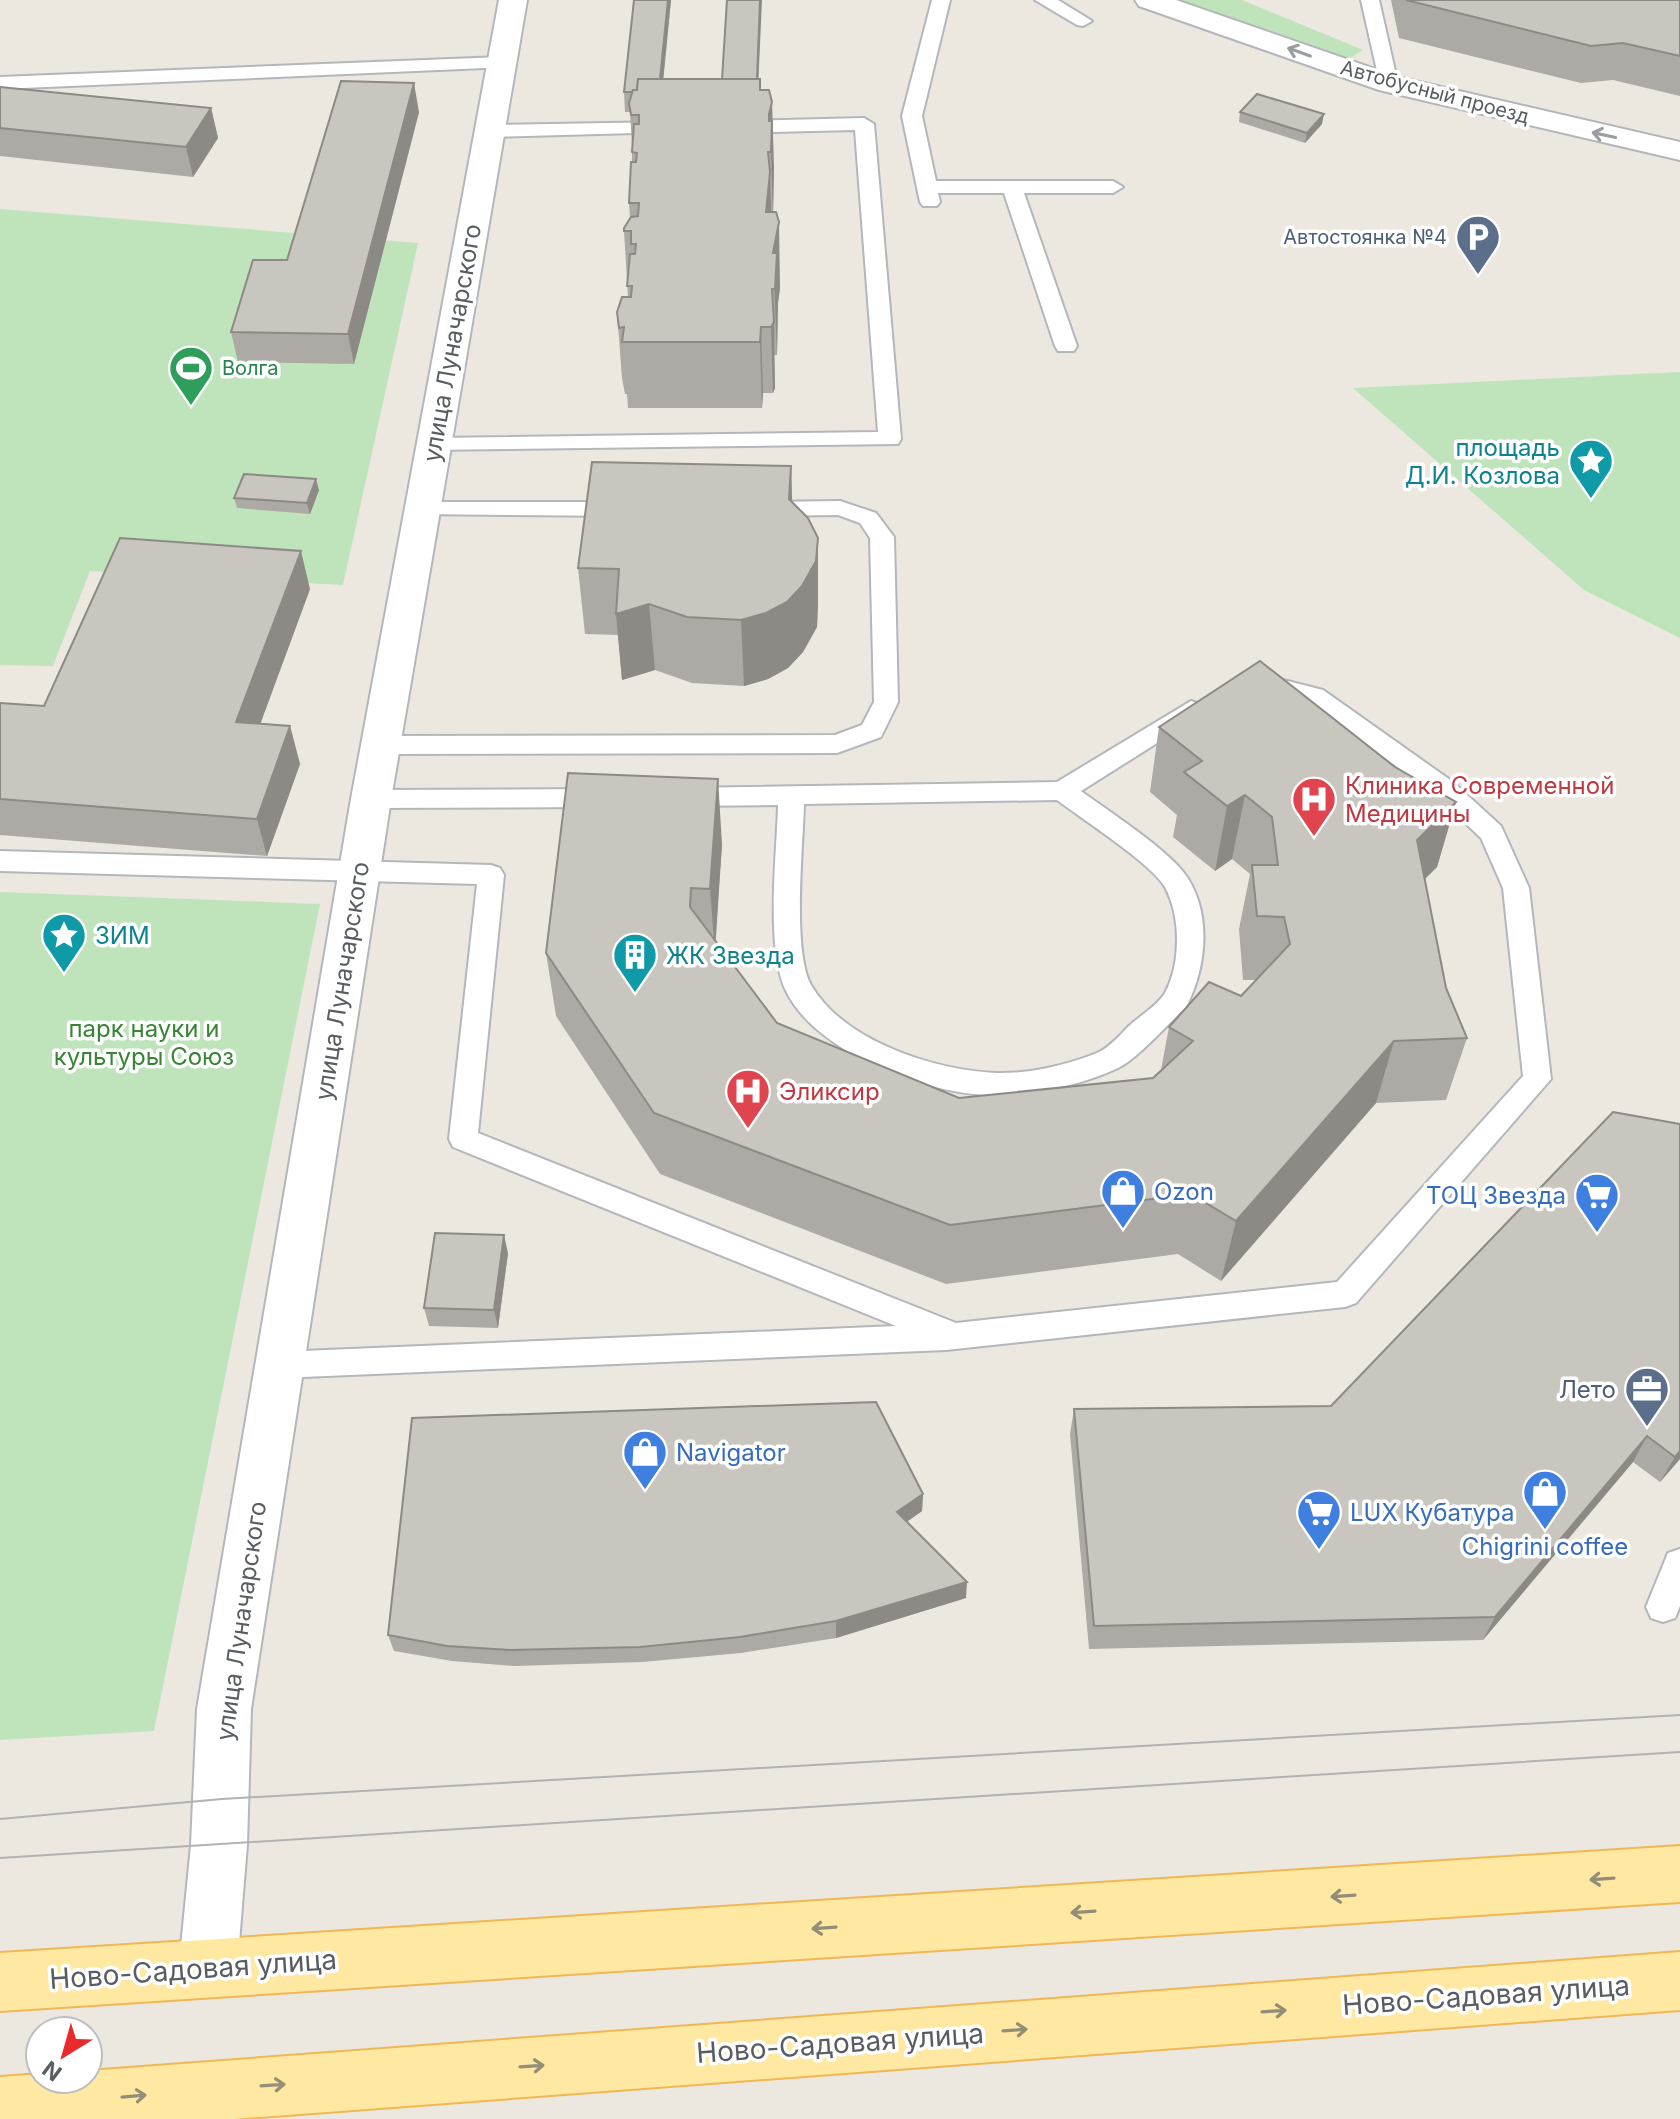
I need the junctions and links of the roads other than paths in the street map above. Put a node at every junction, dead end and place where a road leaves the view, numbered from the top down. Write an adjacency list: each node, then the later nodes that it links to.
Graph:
1 (513, 0): 7 (street, улица Луначарского)
2 (941, 0): 12 (lane)
3 (1044, 0): 6 (lane)
4 (1149, 0): 9 (street, Автобусный проезд, one-way to 4)
5 (1370, 0): 9 (lane)
6 (1083, 21)
7 (501, 63): 8 (lane); 10 (street, улица Луначарского)
8 (0, 83)
9 (1389, 84): 11 (street, Автобусный проезд, one-way to 9)
10 (489, 131): 15 (street, улица Луначарского); 15 (lane)
11 (1680, 151)
12 (1012, 187): 13 (lane); 14 (lane)
13 (1113, 187)
14 (1066, 346)
15 (434, 445): 16 (street, улица Луначарского)
16 (422, 509): 17 (lane); 19 (street, улица Луначарского)
17 (654, 509)
18 (731, 509): 19 (lane)
19 (381, 745): 22 (street, улица Луначарского)
20 (1062, 791): 21 (lane); 21 (lane); 25 (lane)
21 (791, 796): 22 (lane)
22 (371, 799): 24 (street, улица Луначарского)
23 (0, 861): 24 (lane)
24 (360, 873): 25 (lane); 26 (street, улица Луначарского)
25 (955, 1336): 26 (lane)
26 (279, 1365): 30 (street, улица Луначарского)
27 (1680, 1564): 28 (lane)
28 (1663, 1607)
29 (1680, 1874): 30 (main road, Ново-Садовая улица, one-way to 30)
30 (208, 1967): 32 (main road, Ново-Садовая улица)
31 (1680, 1981): 33 (main road, Ново-Садовая улица, one-way to 31)
32 (0, 1982)
33 (198, 2105): 34 (main road, Ново-Садовая улица, one-way to 33)
34 (0, 2107)

